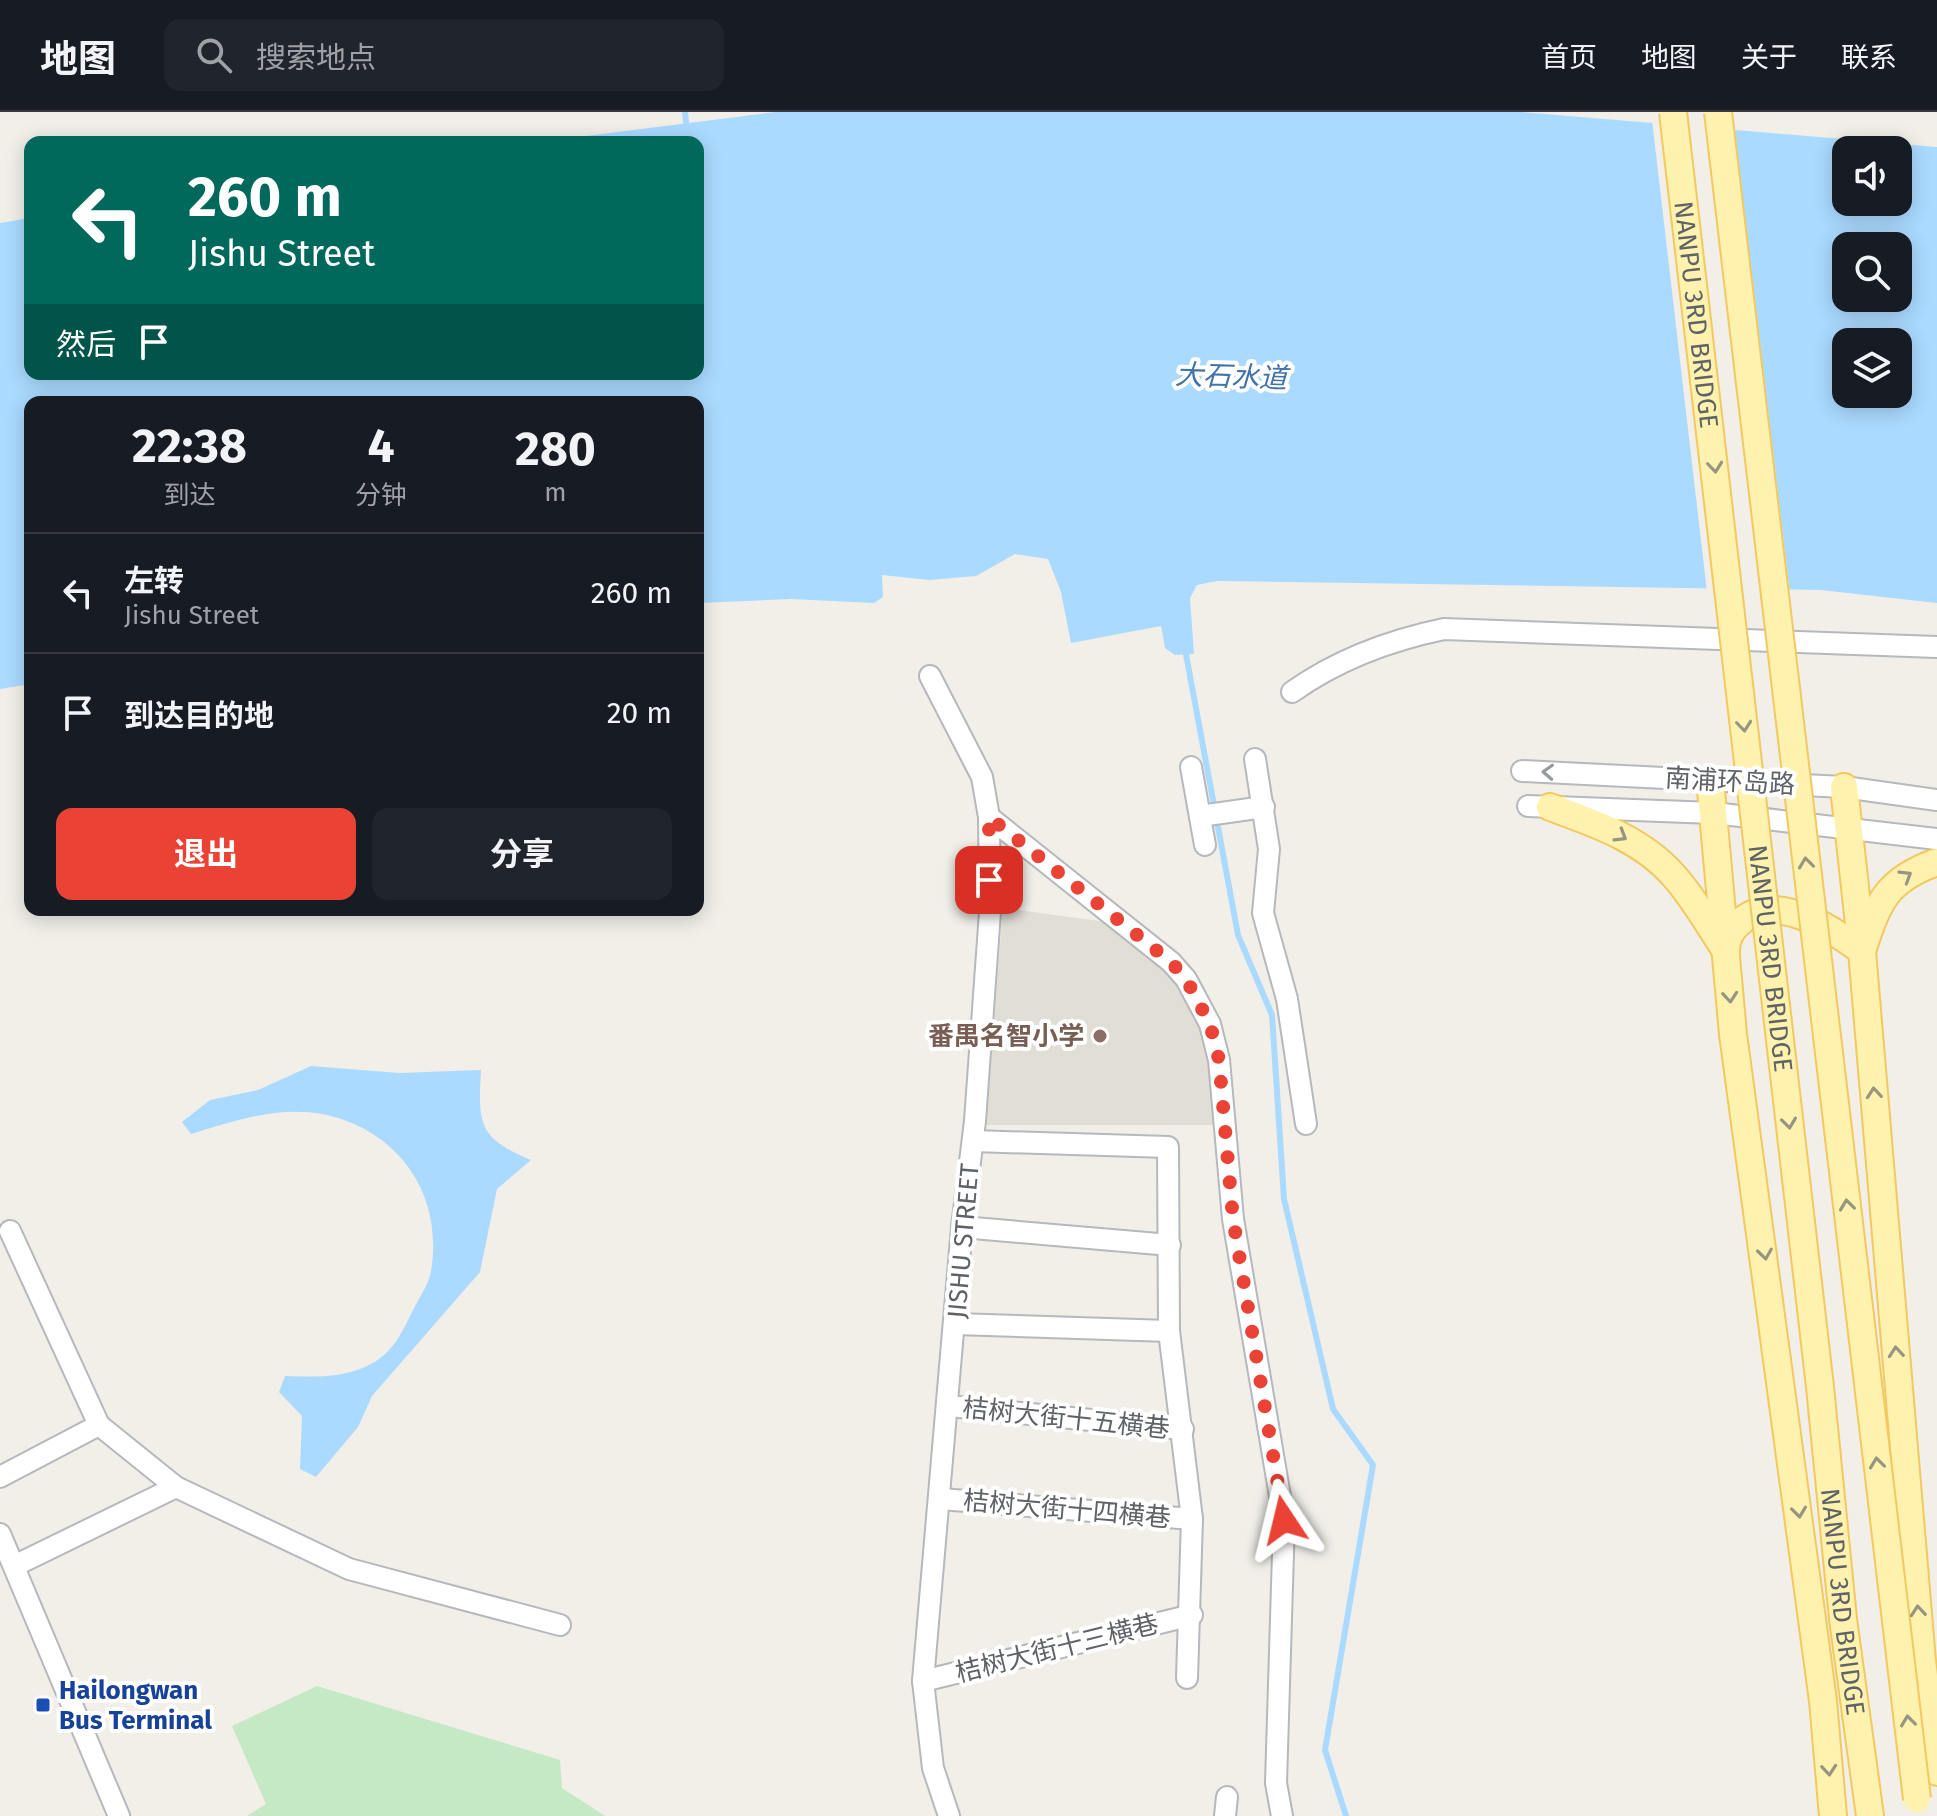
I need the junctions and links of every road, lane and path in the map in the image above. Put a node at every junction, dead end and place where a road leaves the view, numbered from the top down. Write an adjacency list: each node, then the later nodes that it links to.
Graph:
1 (1673, 112): 45 (main road, NANPU 3RD BRIDGE, one-way to 45, bridge)
2 (1718, 112): 44 (main road, NANPU 3RD BRIDGE, one-way to 2, bridge)
3 (1937, 647): 5 (street)
4 (930, 676): 16 (street, JISHU STREET)
5 (1292, 692)
6 (1255, 759): 13 (street)
7 (1191, 767): 15 (street)
8 (1522, 771): 9 (street, 南浦环岛路, one-way to 8)
9 (1710, 780): 10 (street, 南浦环岛路); 14 (main road)
10 (1844, 787): 11 (street, 南浦环岛路); 17 (main road)
11 (1937, 800)
12 (1539, 806): 14 (street, 南浦环岛路); 21 (main road, one-way to 21)
13 (1264, 807): 15 (street); 23 (street)
14 (1714, 813): 17 (street, 南浦环岛路); 21 (main road)
15 (1200, 816): 19 (street)
16 (989, 817): 24 (street, JISHU STREET); 48 (street)
17 (1847, 827): 18 (street, 南浦环岛路); 22 (main road)
18 (1937, 839)
19 (1205, 845)
20 (1937, 862): 22 (main road, one-way to 20)
21 (1726, 951): 22 (main road); 49 (main road, one-way to 49)
22 (1862, 951): 43 (main road, one-way to 22)
23 (1306, 1124)
24 (973, 1141): 25 (street, JISHU STREET); 27 (street)
25 (962, 1227): 27 (street); 28 (street, JISHU STREET)
26 (10, 1231): 31 (street)
27 (1170, 1245): 29 (street)
28 (955, 1324): 29 (street); 30 (street, JISHU STREET)
29 (1169, 1331): 32 (street)
30 (949, 1406): 32 (street, 桔树大街十五横巷); 35 (street, JISHU STREET)
31 (99, 1425): 33 (street); 34 (street)
32 (1183, 1429): 36 (street)
33 (0, 1477)
34 (176, 1487): 38 (street); 40 (street)
35 (941, 1499): 36 (street, 桔树大街十四横巷); 42 (street, JISHU STREET)
36 (1192, 1519): 39 (street)
37 (0, 1534): 38 (street)
38 (14, 1566): 47 (street)
39 (1192, 1615): 41 (street); 42 (street, 桔树大街十三横巷)
40 (560, 1625)
41 (1187, 1678)
42 (923, 1681): 46 (street, JISHU STREET)
43 (1937, 1772)
44 (1918, 1807)
45 (1870, 1810)
46 (953, 1814)
47 (119, 1816)
48 (1282, 1816)
49 (1833, 1816)

